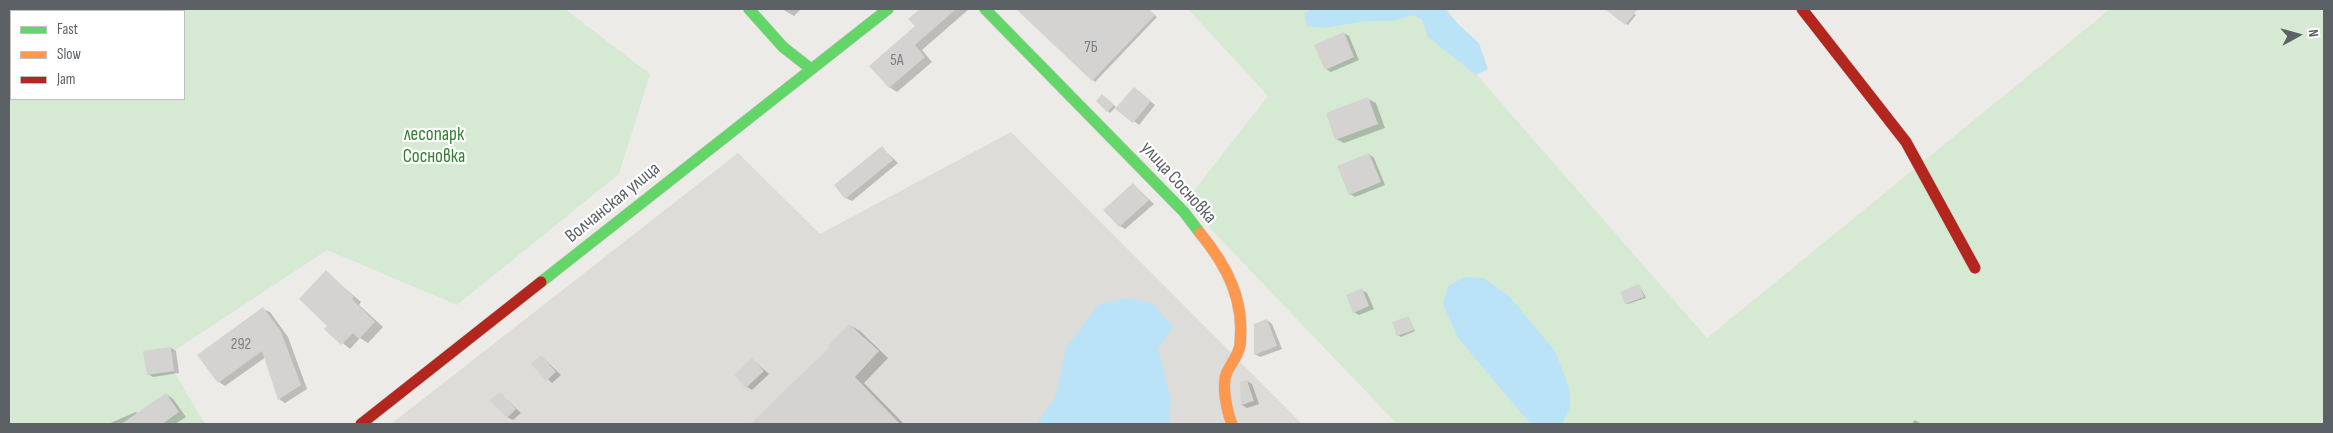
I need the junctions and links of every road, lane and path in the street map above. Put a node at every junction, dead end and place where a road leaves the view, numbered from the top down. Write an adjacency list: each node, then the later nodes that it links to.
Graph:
1 (749, 9): 5 (street)
2 (888, 9): 5 (street, Волчанская улица)
3 (984, 9): 8 (street, улица Сосновка)
4 (1802, 9): 6 (street)
5 (811, 69): 7 (street, Волчанская улица)
6 (1975, 268)
7 (361, 424)
8 (1232, 424)

